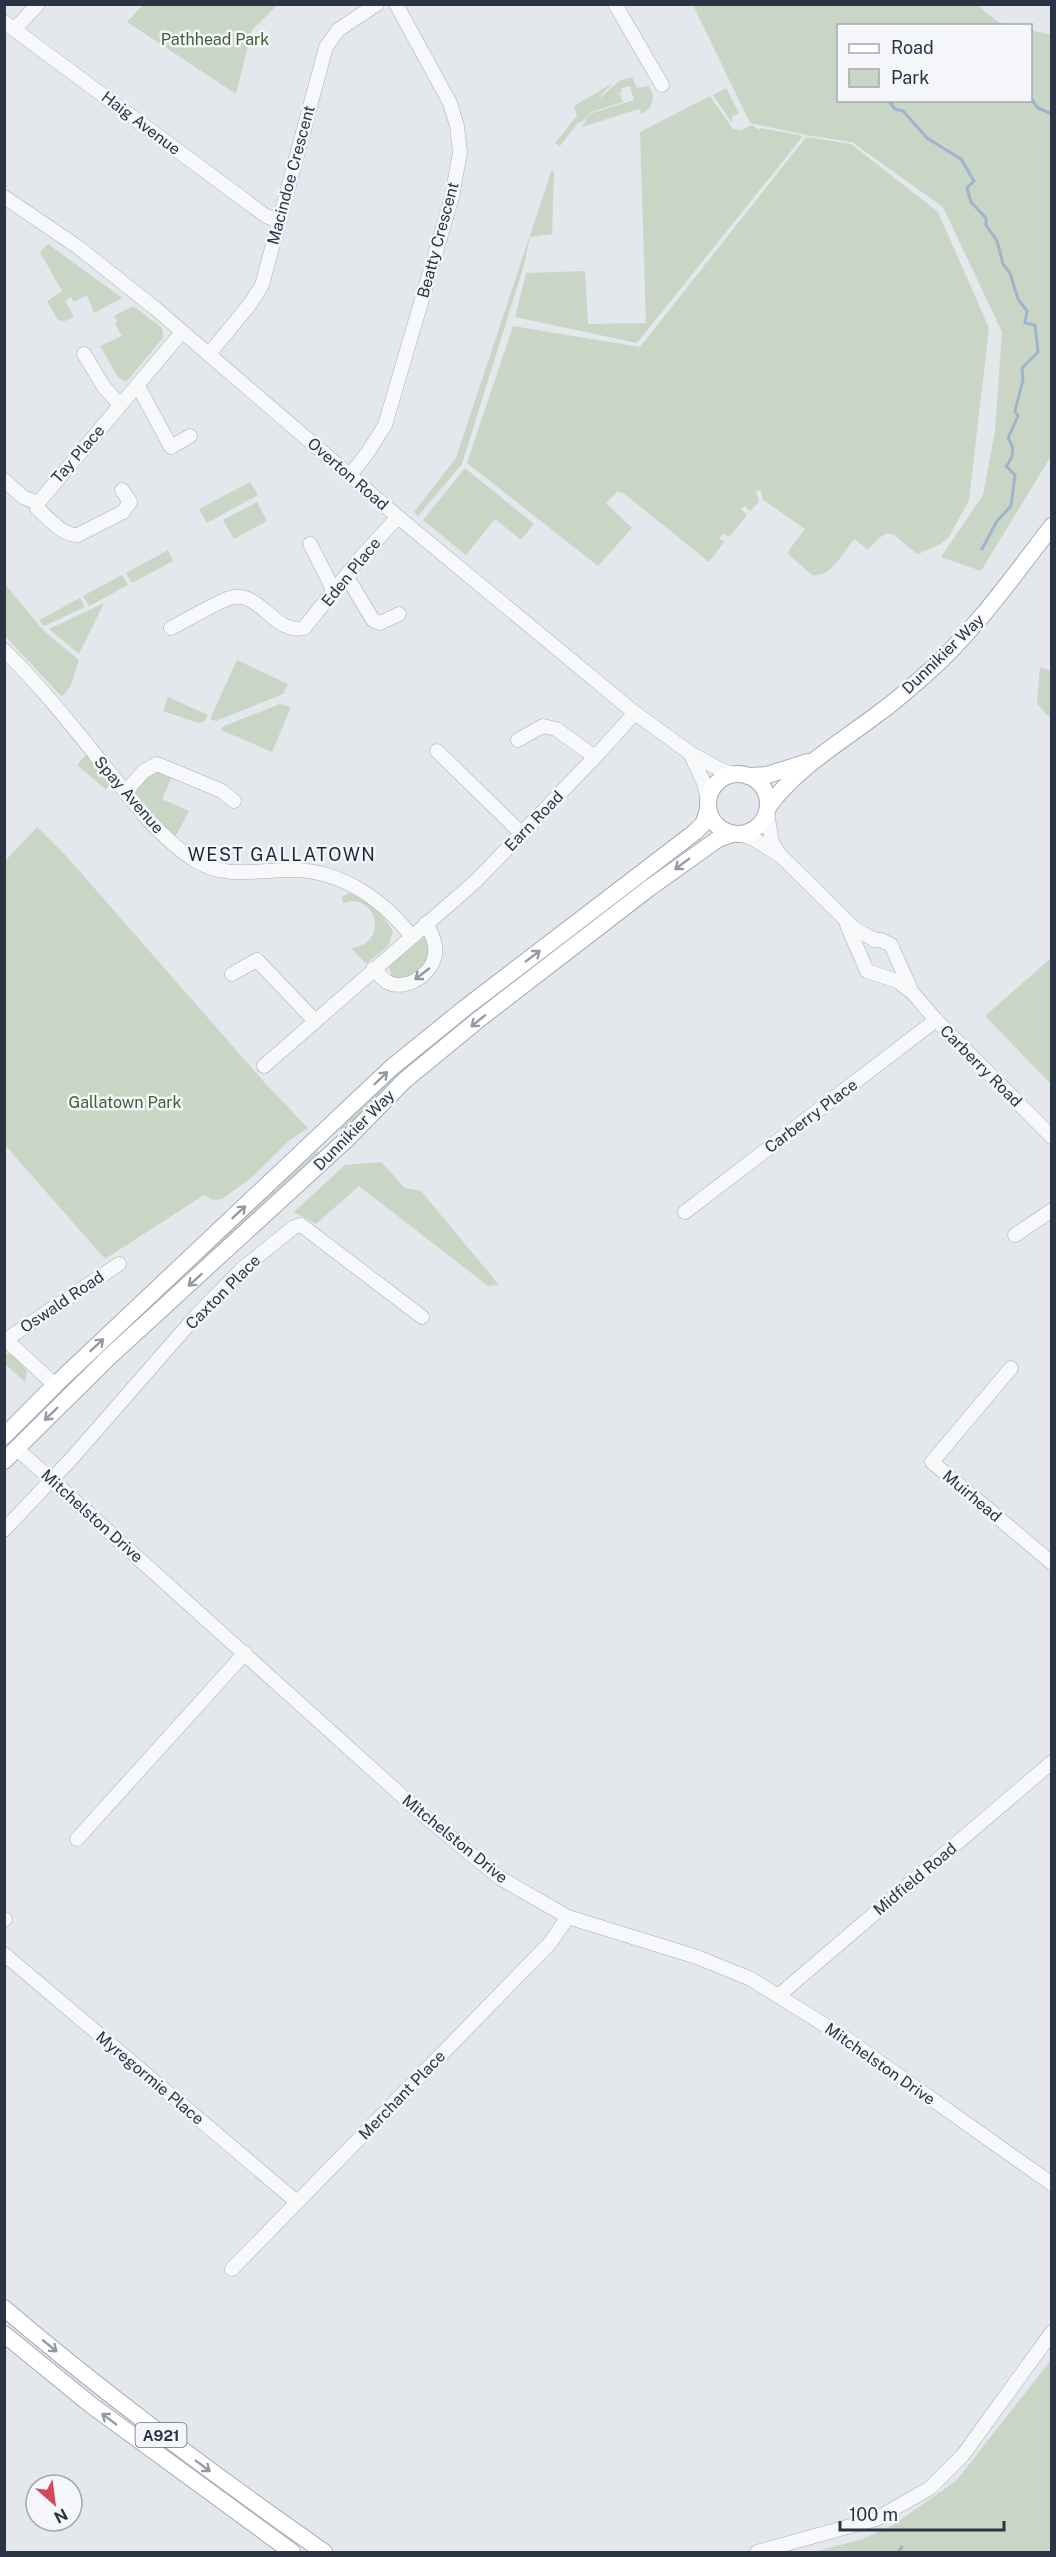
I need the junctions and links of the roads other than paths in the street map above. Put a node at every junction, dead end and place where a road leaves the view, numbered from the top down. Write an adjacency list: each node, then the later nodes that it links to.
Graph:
1 (38, 4): 5 (street)
2 (377, 4): 8 (street, Macindoe Crescent)
3 (396, 4): 15 (street, Beatty Crescent)
4 (615, 4): 6 (street)
5 (10, 25): 8 (street, Haig Avenue)
6 (662, 85)
7 (5, 199): 9 (street, Overton Road)
8 (279, 221): 11 (street, Macindoe Crescent)
9 (182, 332): 11 (street, Overton Road); 12 (street, Tay Place)
10 (84, 354): 13 (street)
11 (208, 354): 15 (street, Overton Road)
12 (138, 386): 13 (street, Tay Place); 14 (street)
13 (120, 405): 18 (street, Tay Place)
14 (190, 436)
15 (350, 475): 19 (street, Overton Road)
16 (4, 480): 18 (street)
17 (123, 490): 18 (street)
18 (38, 504)
19 (398, 516): 22 (street, Eden Place); 27 (street, Overton Road)
20 (1052, 526): 32 (main road, Dunnikier Way)
21 (310, 544): 23 (street)
22 (347, 577): 23 (street, Eden Place); 24 (street)
23 (334, 591): 25 (street, Eden Place)
24 (399, 614)
25 (171, 628)
26 (4, 650): 34 (street, Spay Avenue)
27 (635, 713): 30 (street, Overton Road); 31 (street, Earn Road)
28 (518, 740): 31 (street)
29 (437, 751): 38 (street)
30 (690, 753): 33 (street, Overton Road); 36 (street, Overton Road)
31 (595, 758): 38 (street, Earn Road)
32 (813, 760): 33 (main road, Dunnikier Way); 37 (main road, Dunnikier Way)
33 (742, 775): 36 (main road); 37 (main road)
34 (125, 792): 35 (street); 43 (street, Spay Avenue)
35 (234, 801)
36 (708, 805): 39 (main road); 63 (main road, Dunnikier Way, one-way to 36)
37 (767, 809): 39 (main road); 40 (street, Carberry Road)
38 (522, 834): 42 (street, Earn Road)
39 (736, 834): 40 (street, Carberry Road); 61 (main road, Dunnikier Way, one-way to 61)
40 (782, 857): 41 (street, Carberry Road)
41 (842, 918): 44 (street, Carberry Road); 45 (street, Carberry Road)
42 (426, 923): 43 (street, Earn Road); 47 (street, one-way to 47)
43 (412, 937): 47 (street, Earn Road)
44 (875, 940): 45 (street); 46 (street, Carberry Road)
45 (861, 956): 49 (street, Carberry Road)
46 (895, 956): 49 (street); 50 (street, Carberry Road)
47 (373, 969): 52 (street, Earn Road)
48 (232, 974): 52 (street)
49 (881, 974): 50 (street, Carberry Road)
50 (912, 992): 51 (street, Carberry Road)
51 (936, 1020): 54 (street, Carberry Road); 56 (street, Carberry Place)
52 (315, 1021): 53 (street, Earn Road)
53 (264, 1066)
54 (1052, 1137)
55 (1052, 1210): 57 (street)
56 (685, 1212)
57 (1015, 1235)
58 (119, 1264): 60 (street, Oswald Road)
59 (422, 1317): 66 (street, Caxton Place)
60 (5, 1339): 63 (street)
61 (108, 1359): 63 (main road); 64 (main road, Dunnikier Way, one-way to 64)
62 (1011, 1368): 68 (street, Muirhead)
63 (55, 1386): 64 (main road, Dunnikier Way)
64 (8, 1444): 65 (main road, Dunnikier Way); 66 (street, Mitchelston Drive)
65 (4, 1461)
66 (51, 1479): 67 (street); 69 (street, Mitchelston Drive)
67 (4, 1530)
68 (1052, 1563)
69 (244, 1653): 71 (street); 72 (street, Mitchelston Drive)
70 (1052, 1762): 74 (street, Midfield Road)
71 (77, 1839)
72 (568, 1917): 74 (street, Mitchelston Drive); 76 (street, Merchant Place)
73 (4, 1954): 76 (street, Myregormie Place)
74 (778, 1996): 75 (street, Mitchelston Drive)
75 (1052, 2184)
76 (297, 2202): 77 (street, Merchant Place)
77 (231, 2269)
78 (4, 2308): 82 (main road, A921, one-way to 82)
79 (1052, 2331): 83 (street)
80 (4, 2334): 81 (main road, A921, one-way to 80)
81 (292, 2553)
82 (324, 2553)
83 (757, 2553)

